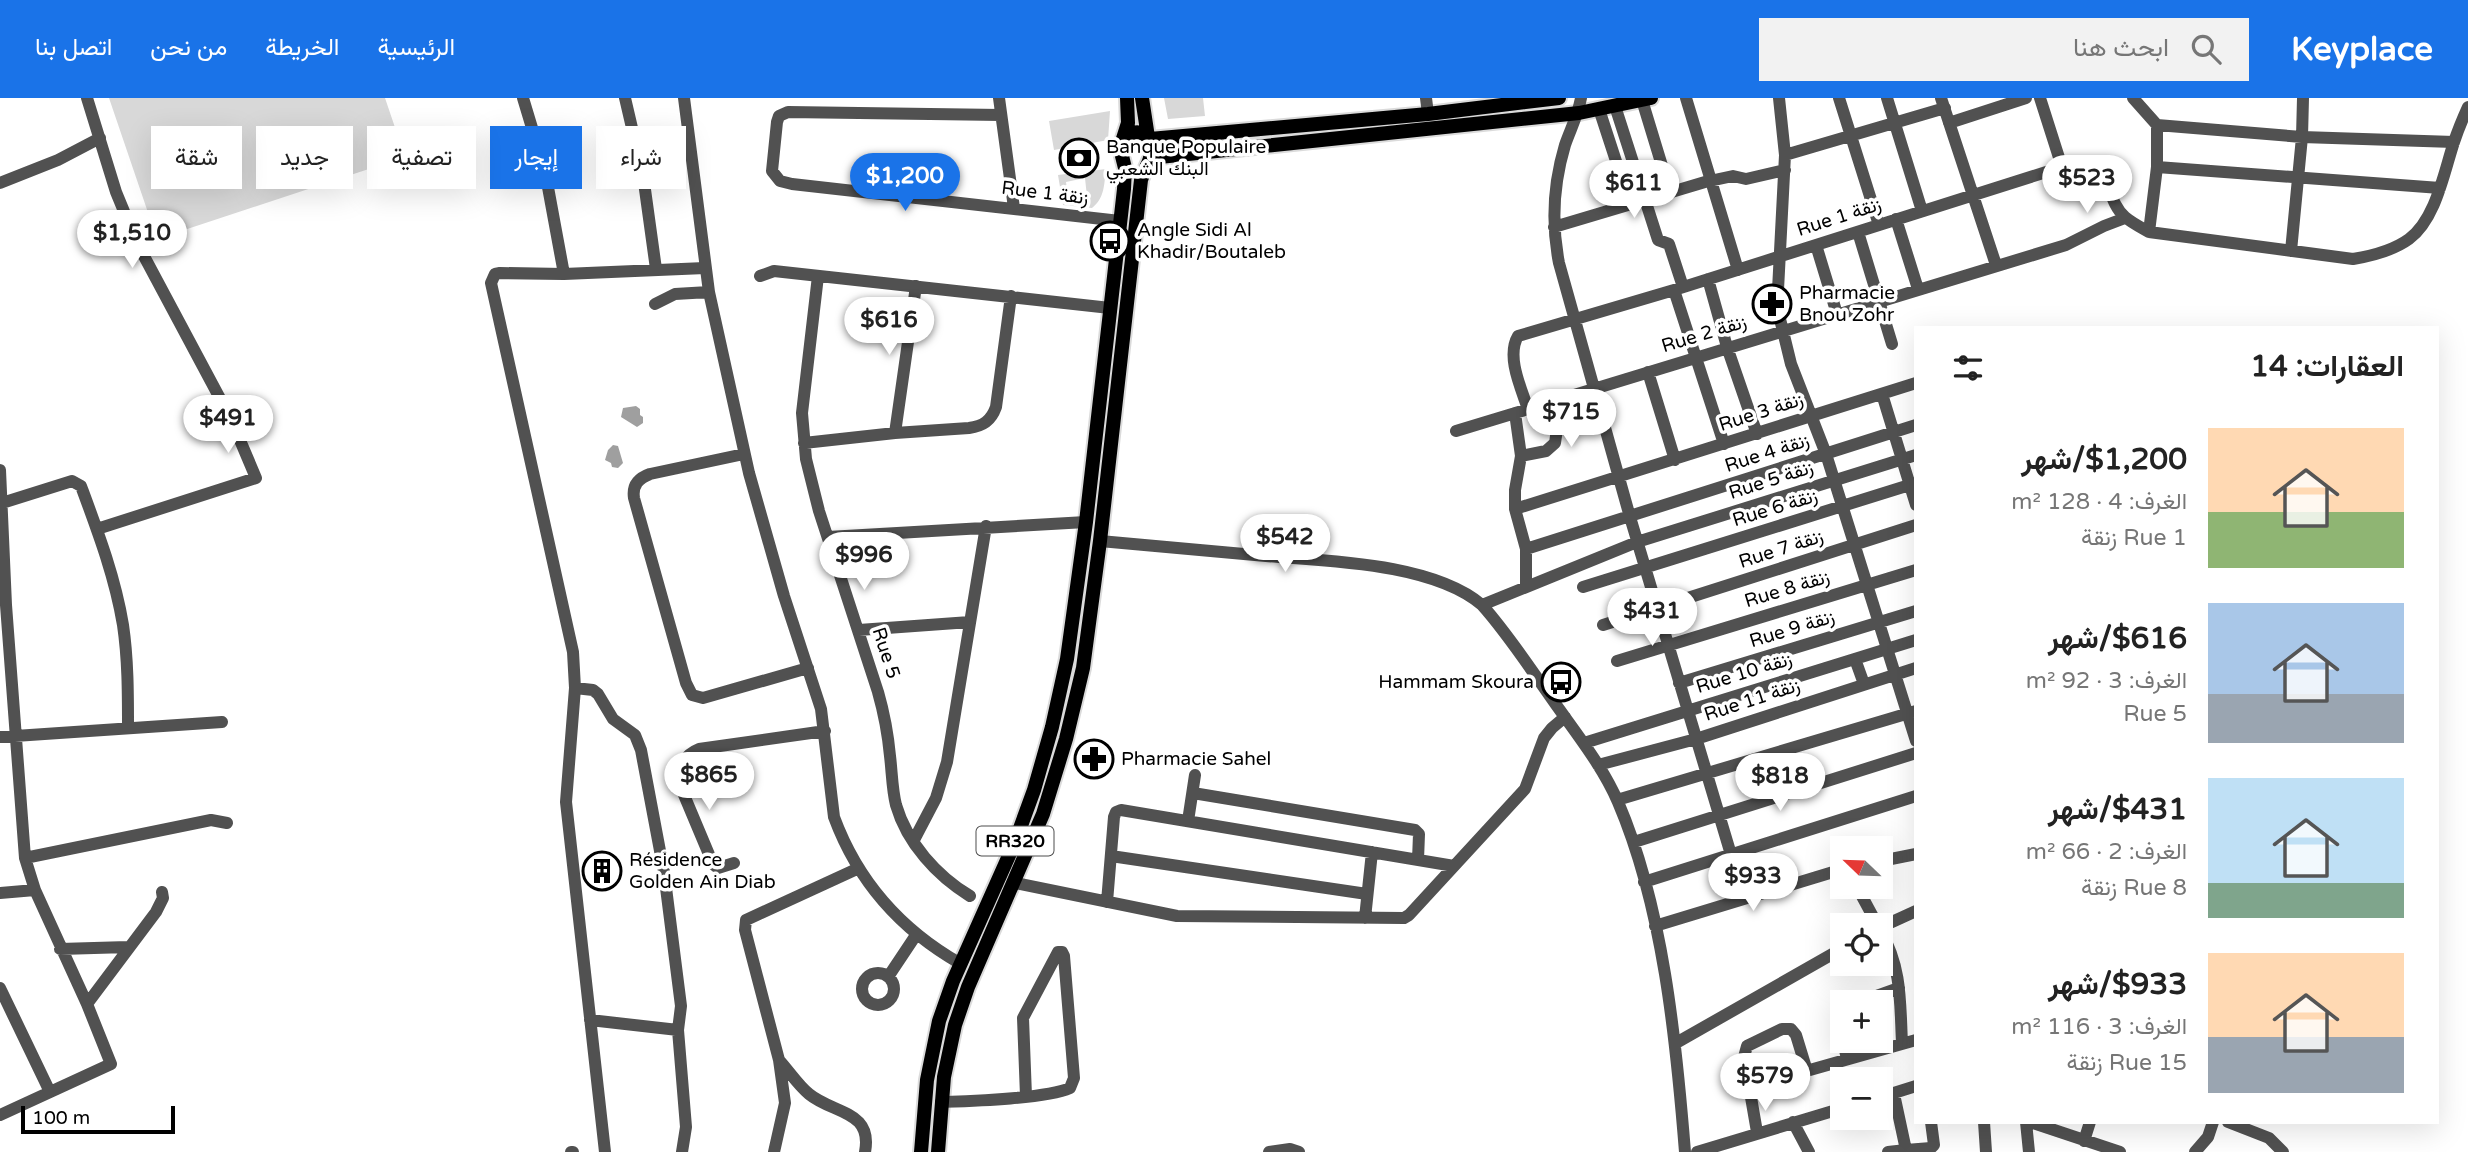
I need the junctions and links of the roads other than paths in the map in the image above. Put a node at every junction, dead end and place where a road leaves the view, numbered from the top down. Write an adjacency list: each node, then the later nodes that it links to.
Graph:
1 (87, 98): 33 (street)
2 (523, 98): 67 (street)
3 (625, 98): 65 (street)
4 (684, 98): 64 (street)
5 (999, 98): 27 (street)
6 (1127, 98): 35 (main road, RR320)
7 (1142, 98): 34 (main road, RR320)
8 (1426, 98): 26 (street)
9 (1559, 98): 26 (main road)
10 (1581, 98): 25 (street)
11 (1686, 98): 44 (street)
12 (1779, 98): 37 (street)
13 (1839, 98): 31 (street)
14 (1887, 98): 28 (street)
15 (2026, 98): 21 (street)
16 (2040, 98): 40 (street)
17 (2133, 98): 30 (street)
18 (2303, 98): 32 (street)
19 (1646, 99): 22 (main road); 47 (street)
20 (1943, 103): 28 (street); 29 (street)
21 (1996, 103): 29 (street)
22 (1615, 106): 24 (main road); 49 (street)
23 (2468, 107): 36 (street)
24 (1599, 109): 25 (main road); 50 (street)
25 (1578, 113): 39 (main road); 57 (street)
26 (1428, 114): 34 (main road)
27 (1001, 116): 51 (street); 51 (street, Rue 1 زنقة)
28 (1895, 123): 31 (street); 52 (street)
29 (1950, 123): 48 (street)
30 (2157, 125): 32 (street); 41 (street)
31 (1851, 136): 37 (street); 56 (street)
32 (2302, 137): 36 (street); 43 (street)
33 (100, 138): 45 (street); 117 (street)
34 (1149, 138): 35 (main road); 39 (main road, RR320)
35 (1124, 139): 38 (main road, RR320)
36 (2454, 142): 46 (street)
37 (1785, 155): 42 (street)
38 (1123, 158): 39 (main road); 55 (main road, RR320)
39 (1149, 159): 119 (main road, RR320)
40 (2063, 167): 48 (street, Rue 1 زنقة); 53 (street, Rue 1 زنقة)
41 (2157, 167): 43 (street); 59 (street)
42 (1785, 170): 44 (street); 62 (street)
43 (2298, 178): 46 (street); 61 (street)
44 (1711, 181): 47 (street); 66 (street)
45 (0, 183)
46 (2440, 188): 61 (street)
47 (1670, 192): 49 (street)
48 (1972, 195): 52 (street, Rue 1 زنقة); 63 (street)
49 (1646, 200): 50 (street); 72 (street)
50 (1630, 204): 57 (street)
51 (1014, 208): 55 (street, Rue 1 زنقة)
52 (1922, 211): 54 (street, Rue 1 زنقة)
53 (2125, 218): 59 (street); 63 (street, Rue 2 زنقة)
54 (1896, 219): 56 (street, Rue 1 زنقة); 73 (street)
55 (1120, 221): 78 (main road, RR320)
56 (1879, 225): 58 (street, Rue 1 زنقة)
57 (1554, 227): 80 (street)
58 (1858, 232): 60 (street, Rue 1 زنقة); 76 (street)
59 (2149, 232): 61 (street)
60 (1816, 245): 62 (street, Rue 1 زنقة); 79 (street)
61 (2291, 251)
62 (1780, 256): 66 (street, Rue 1 زنقة); 81 (street)
63 (1996, 265): 73 (street, Rue 2 زنقة)
64 (705, 268): 65 (street); 74 (street)
65 (656, 269): 67 (street)
66 (1738, 270): 70 (street, Rue 1 زنقة)
67 (564, 274): 145 (street)
68 (760, 276): 69 (street)
69 (818, 276): 71 (street); 98 (street, Rue 5)
70 (1707, 279): 72 (street, Rue 1 زنقة); 83 (street)
71 (916, 286): 75 (street); 96 (street)
72 (1679, 288): 80 (street, Rue 1 زنقة); 84 (street)
73 (1919, 289): 76 (street, Rue 2 زنقة)
74 (709, 292): 77 (street); 100 (street)
75 (1012, 296): 78 (street); 96 (street)
76 (1880, 300): 79 (street, Rue 2 زنقة); 82 (street)
77 (655, 304)
78 (1110, 308): 114 (main road, RR320)
79 (1837, 314): 81 (street, Rue 2 زنقة)
80 (1575, 319): 87 (street); 90 (street, Rue 1 زنقة)
81 (1782, 331): 83 (street, Rue 2 زنقة); 92 (street)
82 (1892, 344)
83 (1727, 347): 84 (street, Rue 2 زنقة); 97 (street)
84 (1695, 357): 85 (street, Rue 2 زنقة); 99 (street)
85 (1648, 372): 87 (street, Rue 2 زنقة); 105 (street)
86 (1914, 384): 88 (street, Rue 3 زنقة)
87 (1594, 388): 89 (street, Rue 2 زنقة); 107 (street)
88 (1882, 394): 92 (street, Rue 3 زنقة); 95 (street)
89 (1547, 403): 90 (street, Rue 2 زنقة); 102 (street)
90 (1528, 408): 91 (street, Rue 2 زنقة)
91 (1515, 413): 94 (street, Rue 2 زنقة); 102 (street)
92 (1811, 415): 97 (street, Rue 3 زنقة); 101 (street)
93 (1914, 426): 95 (street, Rue 4 زنقة)
94 (1456, 431)
95 (1893, 432): 101 (street, Rue 4 زنقة); 104 (street)
96 (895, 433): 98 (street)
97 (1757, 434): 99 (street, Rue 3 زنقة)
98 (804, 443): 118 (street, Rue 5)
99 (1724, 444): 105 (street, Rue 3 زنقة)
100 (744, 454): 140 (street); 140 (street)
101 (1826, 454): 108 (street); 113 (street, Rue 4 زنقة)
102 (1521, 456): 112 (street)
103 (1914, 456): 104 (street, Rue 5 زنقة)
104 (1902, 459): 108 (street, Rue 5 زنقة); 109 (street)
105 (1675, 460): 107 (street, Rue 3 زنقة)
106 (0, 470): 110 (street)
107 (1619, 478): 112 (street, Rue 3 زنقة); 113 (street)
108 (1833, 480): 111 (street); 120 (street, Rue 5 زنقة)
109 (1913, 484): 111 (street, Rue 6 زنقة)
110 (2, 503): 117 (street); 152 (street)
111 (1842, 508): 121 (street); 123 (street, Rue 6 زنقة)
112 (1515, 509): 122 (street)
113 (1630, 517): 120 (street); 122 (street, Rue 4 زنقة)
114 (1086, 522): 115 (street); 197 (main road, RR320)
115 (986, 526): 118 (street); 131 (street)
116 (1914, 526): 121 (street, Rue 7 زنقة)
117 (97, 529): 150 (street)
118 (828, 537): 134 (street, Rue 5)
119 (1100, 541): 128 (street); 180 (main road, RR320)
120 (1637, 542): 123 (street); 126 (street, Rue 5 زنقة)
121 (1854, 546): 125 (street); 129 (street, Rue 7 زنقة)
122 (1526, 549): 126 (street)
123 (1645, 568): 127 (street, Rue 6 زنقة); 129 (street)
124 (1914, 571): 125 (street, Rue 8 زنقة)
125 (1866, 585): 132 (street); 136 (street, Rue 8 زنقة)
126 (1526, 587): 128 (street, Rue 5 زنقة)
127 (1583, 587)
128 (1482, 605): 148 (street)
129 (1657, 608): 133 (street, Rue 7 زنقة); 136 (street)
130 (1914, 612): 132 (street, Rue 9 زنقة)
131 (970, 622): 134 (street); 166 (street)
132 (1878, 623): 137 (street); 143 (street, Rue 9 زنقة)
133 (1603, 625)
134 (859, 630): 166 (street, Rue 5)
135 (1914, 641): 137 (street, Rue 10 زنقة)
136 (1668, 645): 139 (street, Rue 8 زنقة); 143 (street)
137 (1887, 649): 138 (street, Rue 10 زنقة); 142 (street)
138 (1855, 659): 144 (street); 146 (street, Rue 10 زنقة)
139 (1617, 661)
140 (808, 668): 151 (street)
141 (1914, 669): 142 (street, Rue 11 زنقة)
142 (1895, 674): 144 (street, Rue 11 زنقة); 147 (street)
143 (1679, 683): 146 (street)
144 (1864, 684): 154 (street, Rue 11 زنقة)
145 (576, 688): 203 (street); 204 (street)
146 (1688, 711): 154 (street); 155 (street, Rue 10 زنقة)
147 (1912, 712): 158 (street)
148 (1565, 718): 155 (street); 176 (street)
149 (222, 722): 150 (street)
150 (128, 727): 152 (street)
151 (825, 731): 175 (street); 177 (street)
152 (16, 736): 153 (street); 172 (street)
153 (0, 737)
154 (1696, 738): 157 (street, Rue 11 زنقة); 158 (street)
155 (1584, 743): 157 (street)
156 (1914, 753): 163 (street)
157 (1598, 765): 162 (street)
158 (1706, 774): 162 (street); 163 (street)
159 (1195, 775): 160 (street)
160 (1193, 793): 164 (street); 174 (street)
161 (1914, 797): 170 (street)
162 (1618, 800): 167 (street)
163 (1719, 815): 167 (street); 170 (street)
164 (1188, 821): 168 (street); 171 (street)
165 (227, 823): 172 (street)
166 (914, 840): 185 (street, Rue 5)
167 (1634, 842): 179 (street)
168 (1372, 852): 174 (street); 184 (street)
169 (1914, 854): 173 (street)
170 (1731, 855): 179 (street); 186 (street)
171 (1111, 856): 184 (street); 187 (street)
172 (25, 858): 181 (street)
173 (1894, 858)
174 (1419, 860): 176 (street)
175 (734, 863)
176 (1454, 866): 189 (street)
177 (859, 869): 192 (street); 209 (street)
178 (1830, 873): 186 (street)
179 (1644, 882): 191 (street)
180 (1015, 883): 187 (street); 218 (main road, RR320)
181 (35, 890): 183 (street); 194 (street)
182 (162, 892): 193 (street)
183 (0, 893)
184 (1367, 894): 189 (street)
185 (970, 896)
186 (1744, 898): 191 (street)
187 (1107, 902): 189 (street)
188 (1914, 912): 190 (street)
189 (1364, 918)
190 (1893, 922)
191 (1655, 926): 207 (street)
192 (916, 935): 197 (street); 198 (street)
193 (128, 947): 194 (street); 202 (street)
194 (60, 949): 202 (street)
195 (1830, 955): 207 (street)
196 (1893, 955): 200 (street)
197 (961, 964): 239 (main road, RR320)
198 (888, 977)
199 (0, 988): 214 (street)
200 (1899, 988): 201 (street); 206 (street)
201 (1893, 990)
202 (87, 1004): 214 (street)
203 (590, 1020): 204 (street); 235 (street)
204 (678, 1030): 236 (street)
205 (1914, 1040): 206 (street)
206 (1902, 1043): 210 (street)
207 (1676, 1044): 242 (street)
208 (1845, 1053): 210 (street)
209 (779, 1059): 216 (street); 219 (street)
210 (1847, 1059): 211 (street)
211 (1807, 1071): 212 (street); 212 (street)
212 (1750, 1087): 231 (street)
213 (1914, 1087): 215 (street)
214 (50, 1092): 222 (street)
215 (1893, 1093)
216 (810, 1095): 219 (street); 238 (street)
217 (1026, 1096): 217 (street); 218 (street)
218 (941, 1102): 240 (main road, RR320)
219 (785, 1103): 237 (street)
220 (1830, 1112): 223 (street)
221 (1893, 1112): 233 (street)
222 (0, 1115)
223 (1793, 1122): 231 (street); 244 (street)
224 (1931, 1124): 233 (street)
225 (1984, 1124): 246 (street)
226 (2028, 1124): 247 (street)
227 (2034, 1124): 232 (street)
228 (2089, 1124): 232 (street)
229 (2212, 1124): 249 (street)
230 (2233, 1124): 250 (street)
231 (1757, 1132): 243 (street)
232 (2084, 1141): 248 (street)
233 (1906, 1150): 245 (street)
234 (1295, 1151): 241 (street)
235 (605, 1152)
236 (682, 1152)
237 (774, 1152)
238 (865, 1152)
239 (921, 1152)
240 (938, 1152)
241 (1269, 1152)
242 (1685, 1152)
243 (1697, 1152)
244 (1809, 1152)
245 (1888, 1152)
246 (1986, 1152)
247 (2029, 1152)
248 (2120, 1152)
249 (2194, 1152)
250 (2283, 1152)

